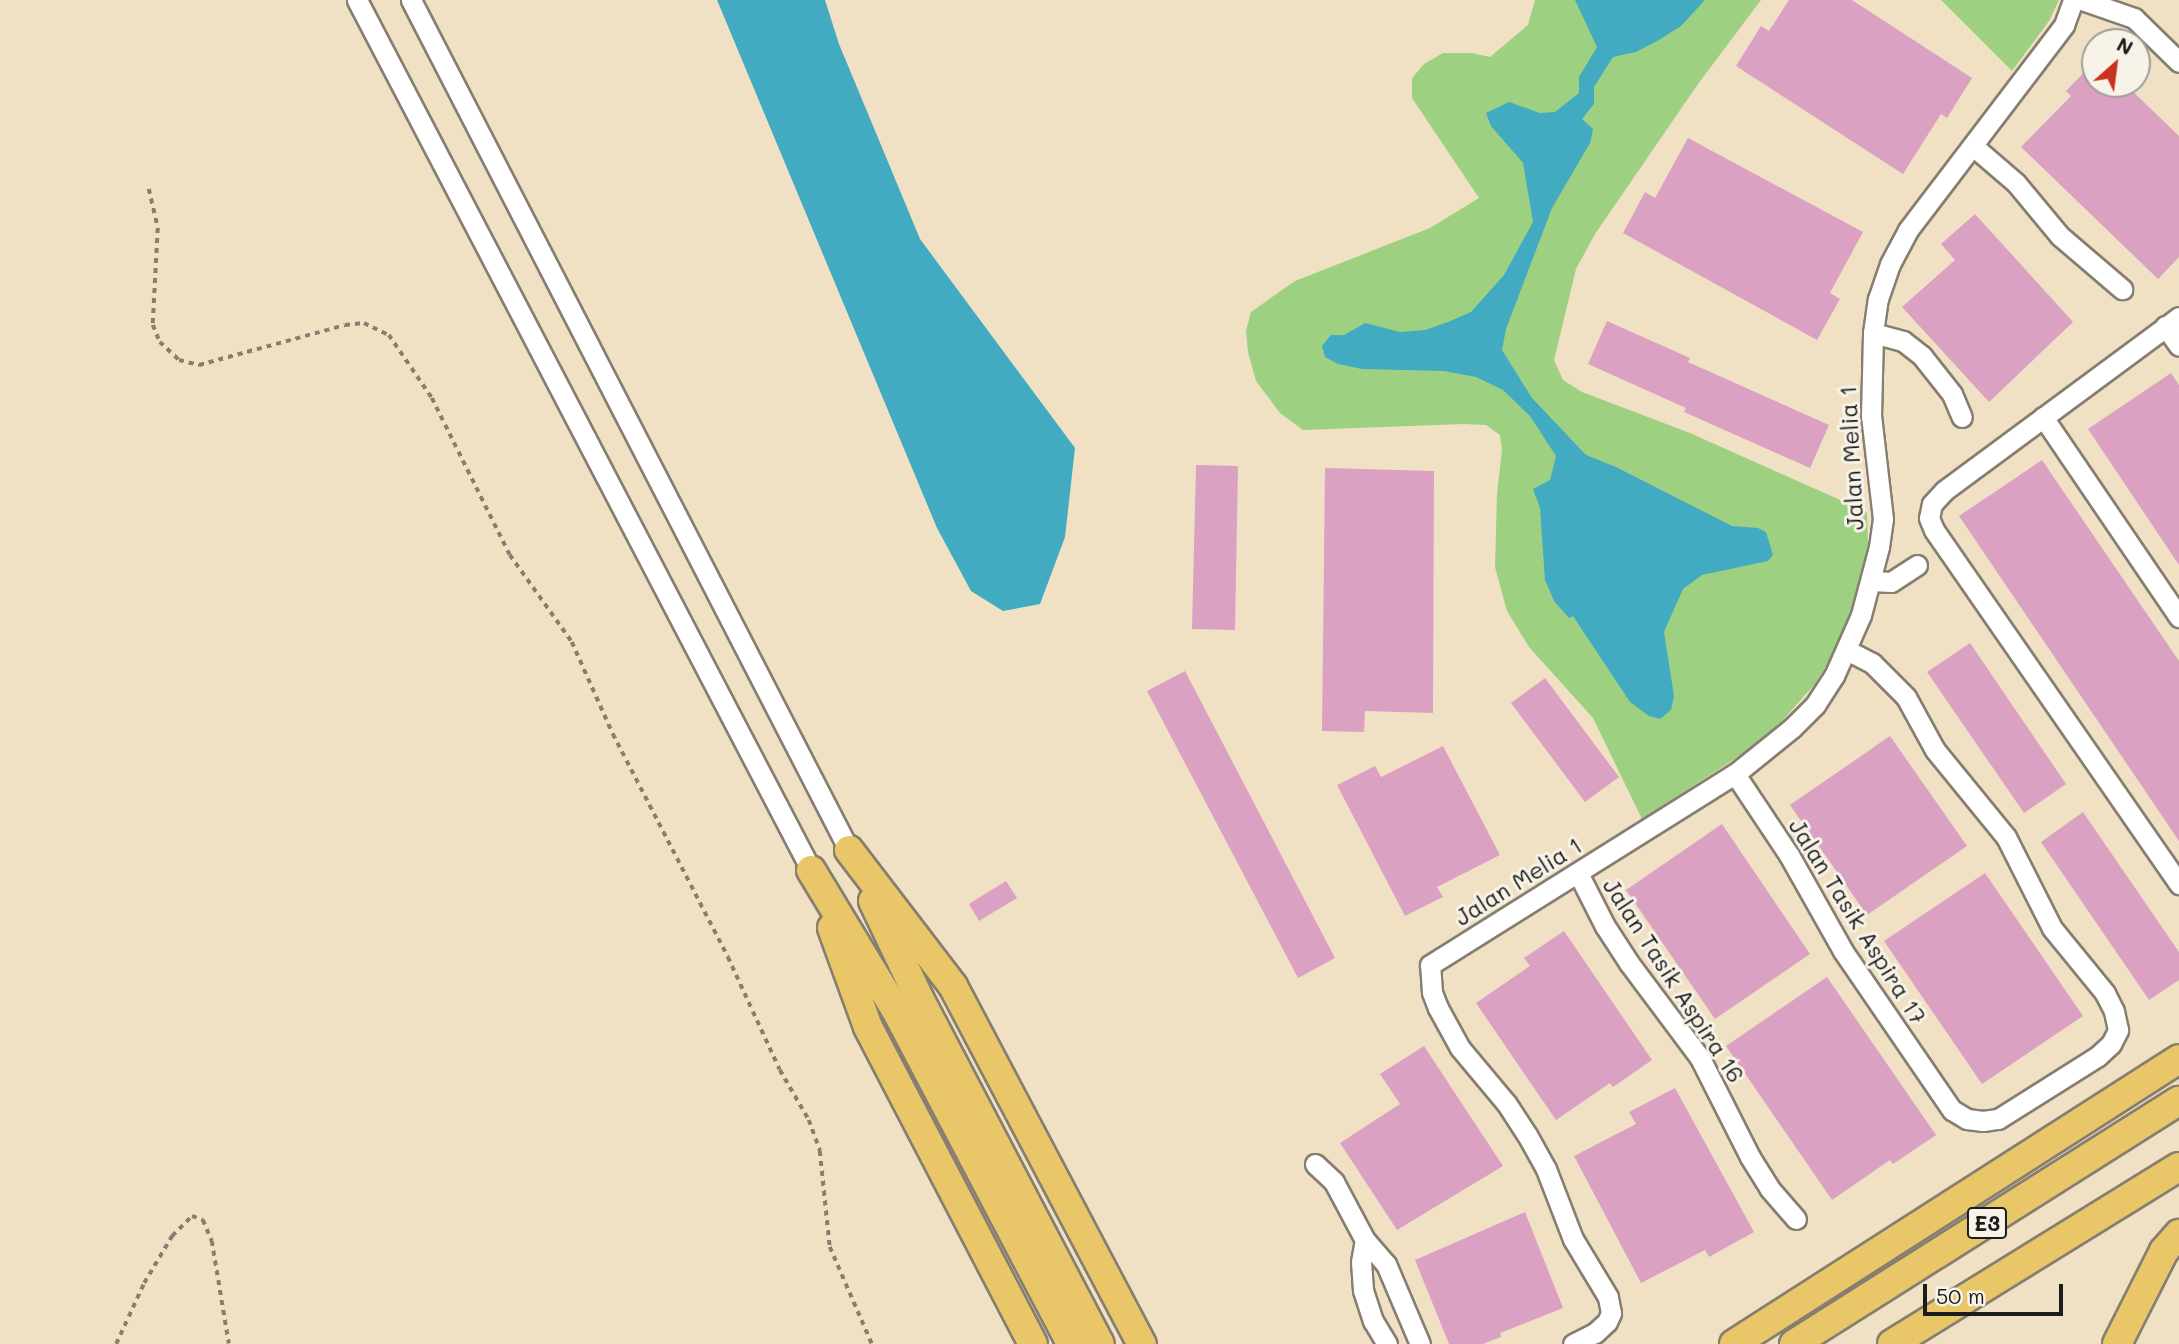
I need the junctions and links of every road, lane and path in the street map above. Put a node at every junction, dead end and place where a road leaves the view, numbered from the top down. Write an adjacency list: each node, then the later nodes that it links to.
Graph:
1 (357, 0): 21 (street)
2 (411, 0): 20 (street)
3 (2073, 0): 7 (street, Jalan Melia 1)
4 (2082, 0): 5 (street)
5 (2124, 6): 6 (street)
6 (2179, 62)
7 (1973, 146): 9 (street); 11 (street, Jalan Melia 1)
8 (149, 189): 35 (path)
9 (2122, 289)
10 (2172, 322): 12 (street); 14 (street)
11 (1874, 332): 13 (street); 16 (street, Jalan Melia 1)
12 (2179, 346)
13 (1962, 416)
14 (2043, 417): 17 (street); 23 (street)
15 (1917, 565): 16 (street)
16 (1871, 581): 18 (street, Jalan Melia 1)
17 (2179, 617)
18 (1847, 650): 19 (street, Jalan Melia 1); 19 (street, Jalan Tasik Aspira 17)
19 (1735, 774): 22 (street, Jalan Melia 1)
20 (849, 850): 31 (highway); 32 (highway)
21 (811, 870): 31 (highway); 36 (highway)
22 (1578, 873): 28 (street, Jalan Tasik Aspira 16); 41 (street, Jalan Melia 1)
23 (2179, 884)
24 (2179, 1059): 42 (highway)
25 (2179, 1101): 43 (highway, E3)
26 (1315, 1164): 30 (street)
27 (2179, 1167): 44 (highway, E3)
28 (1796, 1219)
29 (2179, 1234): 45 (highway)
30 (1365, 1240): 39 (street); 40 (street)
31 (1035, 1252): 37 (highway); 38 (highway)
32 (1136, 1334)
33 (116, 1344): 34 (path)
34 (229, 1344)
35 (872, 1344)
36 (1033, 1344)
37 (1071, 1344)
38 (1100, 1344)
39 (1387, 1344)
40 (1420, 1344)
41 (1573, 1344)
42 (1734, 1344)
43 (1794, 1344)
44 (1892, 1344)
45 (2117, 1344)

